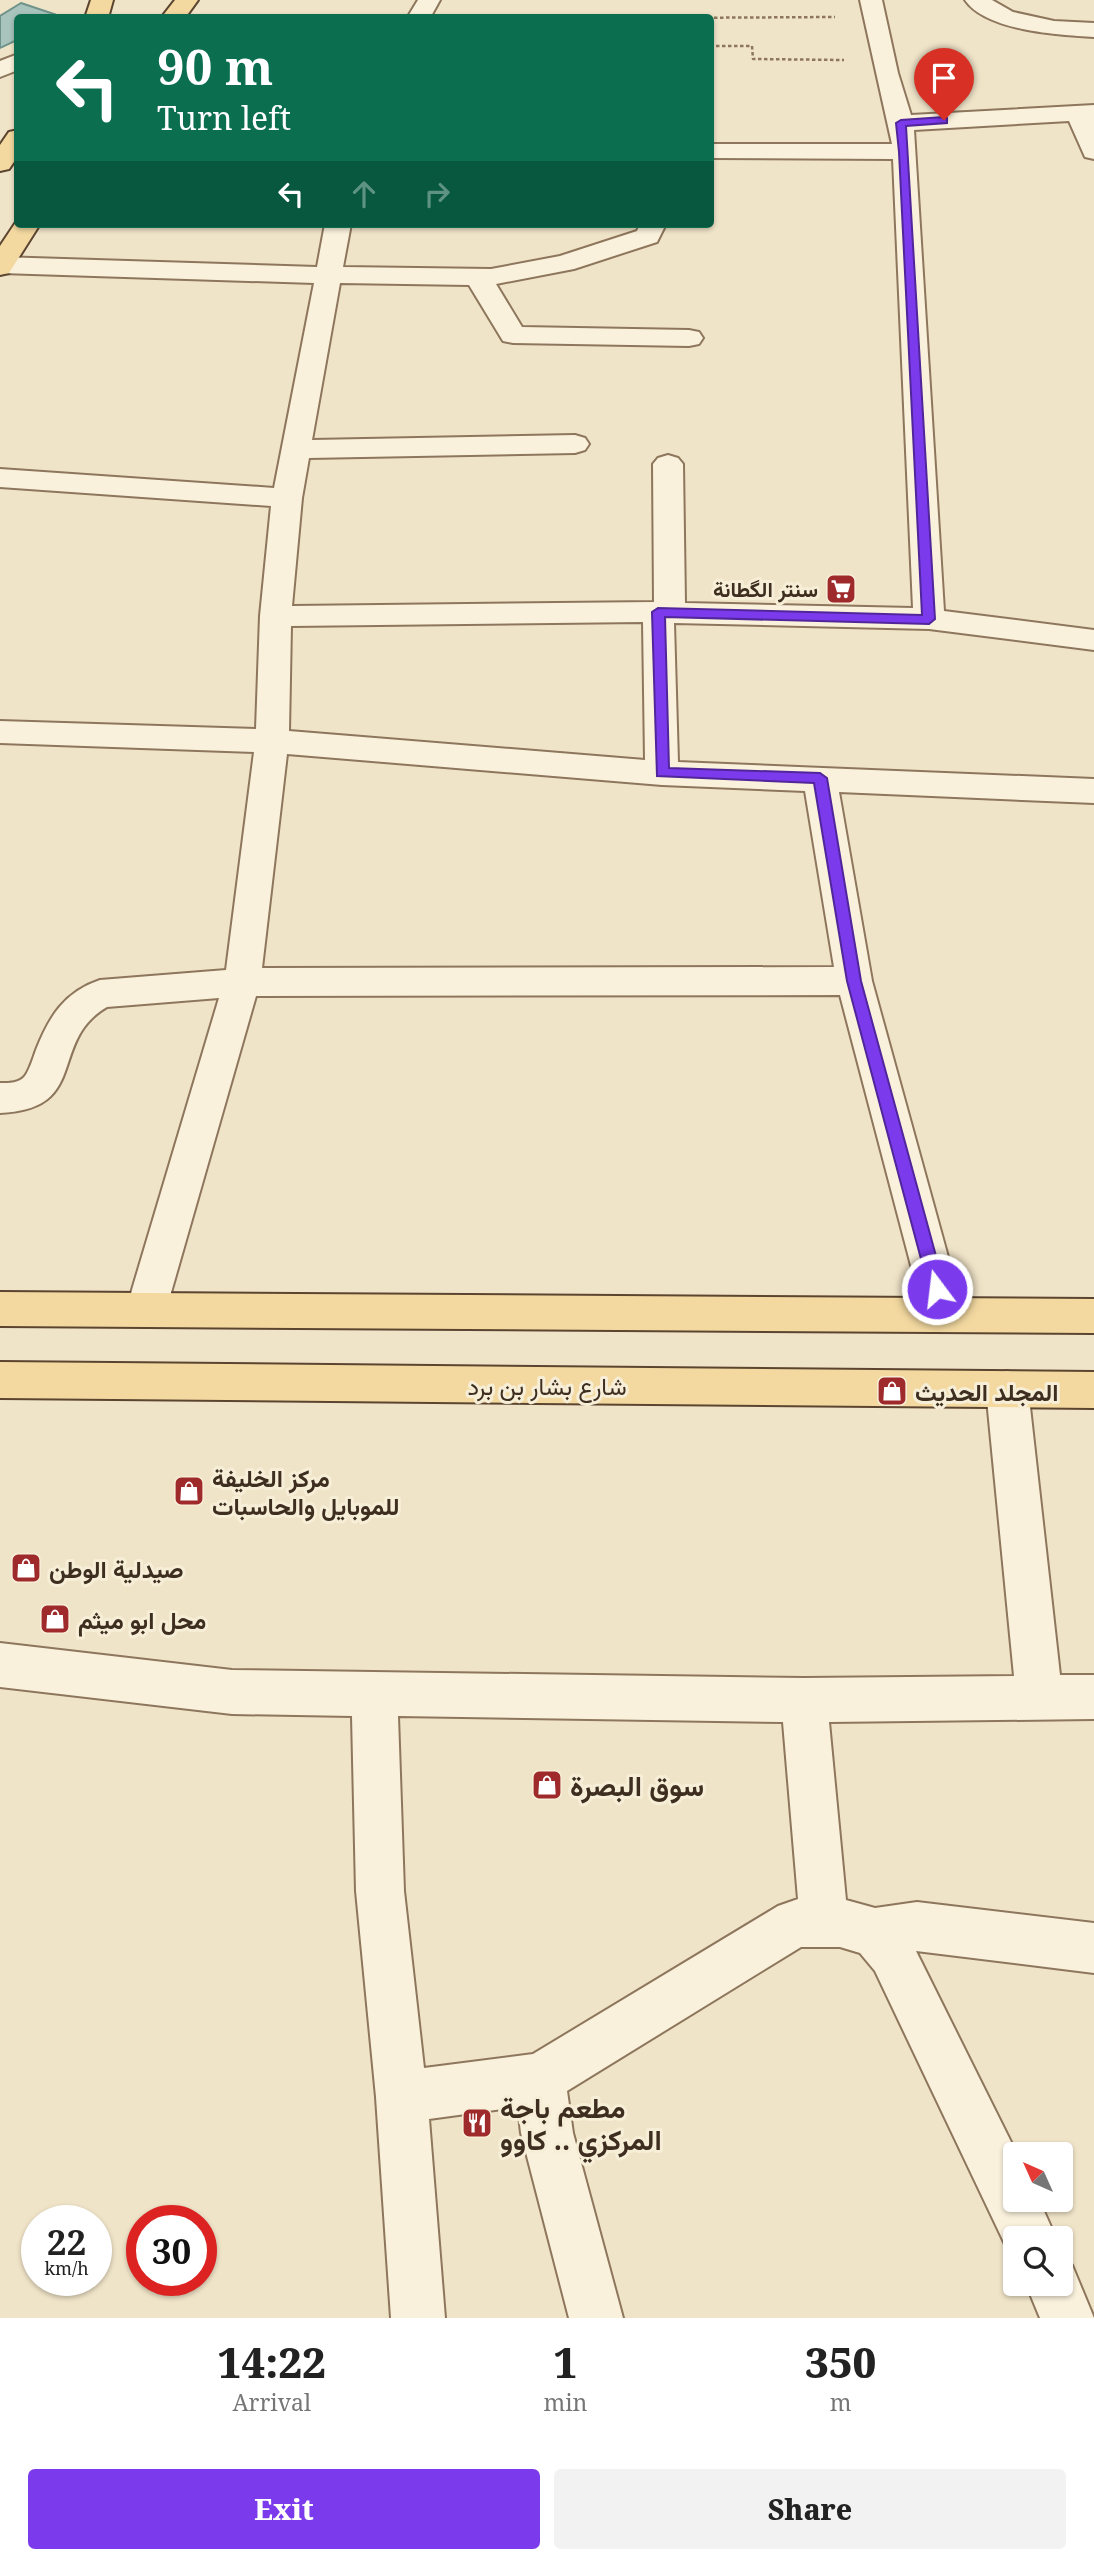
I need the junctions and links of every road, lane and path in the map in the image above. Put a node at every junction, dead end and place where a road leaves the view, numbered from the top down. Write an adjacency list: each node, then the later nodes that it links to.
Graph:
1 (187, 0): 4 (main road)
2 (976, 0): 6 (street)
3 (873, 8): 5 (path); 8 (street)
4 (175, 14)
5 (714, 15)
6 (1094, 30)
7 (714, 46): 8 (path)
8 (883, 60): 10 (street)
9 (1086, 112): 10 (street); 14 (street)
10 (901, 123): 13 (street)
11 (14, 143): 15 (main road)
12 (714, 151): 13 (street)
13 (905, 152): 30 (street)
14 (1094, 152)
15 (0, 164)
16 (25, 228): 19 (main road)
17 (337, 228): 20 (street)
18 (651, 228): 21 (street)
19 (1, 266): 20 (street)
20 (328, 275): 21 (street); 24 (street)
21 (478, 277): 22 (street)
22 (689, 338)
23 (575, 444): 24 (street)
24 (296, 449): 27 (street)
25 (668, 464): 28 (street)
26 (0, 478): 27 (street)
27 (288, 498): 29 (street)
28 (664, 612): 29 (street); 30 (street); 34 (street)
29 (276, 616): 33 (street)
30 (929, 619): 31 (street)
31 (1094, 640)
32 (0, 732): 33 (street)
33 (272, 741): 34 (street); 38 (street)
34 (662, 773): 35 (street)
35 (820, 778): 36 (street); 37 (street)
36 (1094, 791)
37 (854, 981): 38 (street); 42 (street)
38 (242, 982): 39 (street); 41 (street)
39 (0, 1098)
40 (0, 1309): 41 (main road)
41 (146, 1310): 42 (main road)
42 (944, 1315): 43 (main road)
43 (1094, 1316)
44 (0, 1380): 45 (main road, شارع بشار بن برد)
45 (1007, 1389): 46 (main road, شارع بشار بن برد); 49 (street)
46 (1094, 1390)
47 (0, 1665): 48 (street)
48 (373, 1694): 51 (street); 56 (street)
49 (1040, 1697): 50 (street); 51 (street)
50 (1094, 1697)
51 (804, 1700): 52 (street)
52 (824, 1923): 53 (street); 55 (street)
53 (875, 1933): 54 (street); 57 (street)
54 (1094, 1948)
55 (540, 2079): 56 (street); 60 (street)
56 (402, 2097): 59 (street)
57 (1024, 2226)
58 (1058, 2296): 61 (street)
59 (418, 2318)
60 (596, 2318)
61 (1068, 2318)

